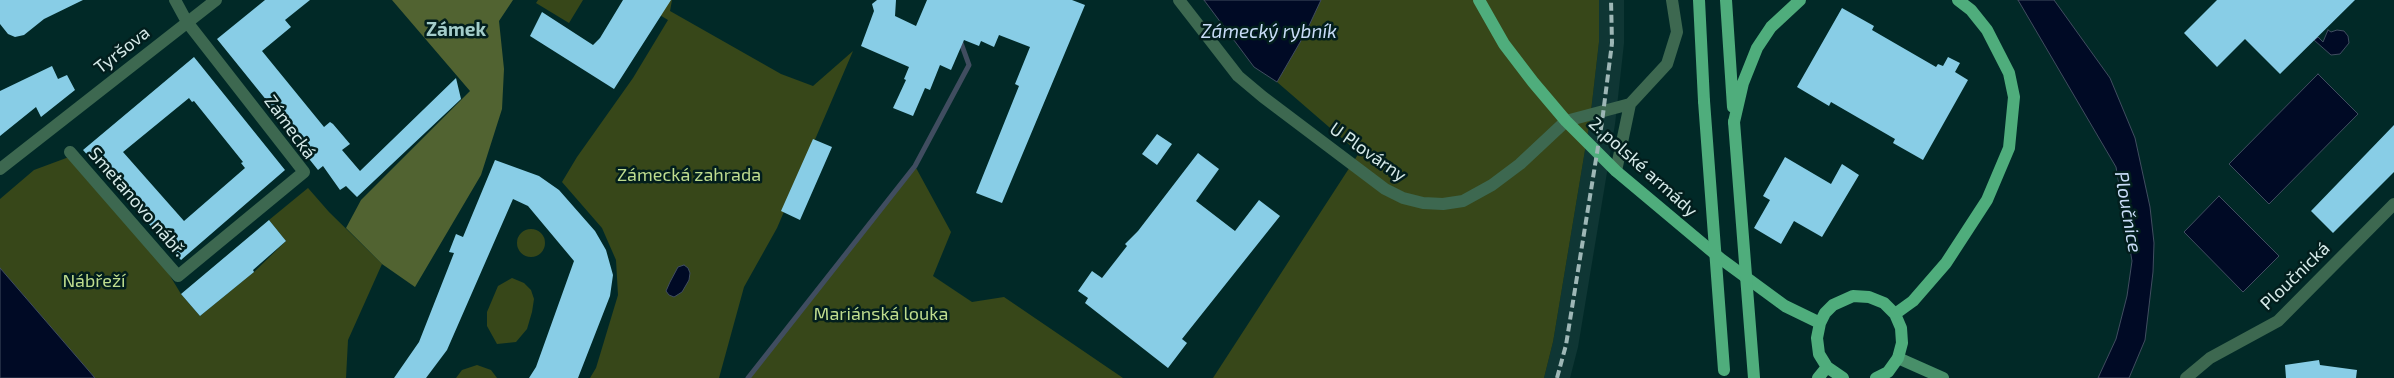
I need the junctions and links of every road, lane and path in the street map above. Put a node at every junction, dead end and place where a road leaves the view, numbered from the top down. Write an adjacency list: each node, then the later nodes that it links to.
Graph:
1 (175, 0): 10 (street)
2 (216, 0): 10 (street, Tyršova)
3 (1179, 0): 12 (street, U Plovárny)
4 (1479, 0): 12 (main road, 2. polské armády)
5 (1672, 0): 11 (street)
6 (1699, 0): 23 (main road, bridge)
7 (1726, 0): 13 (main road)
8 (1800, 0): 13 (main road)
9 (1958, 0): 19 (main road)
10 (187, 22): 15 (street, Tyršova); 18 (street, Zámecká)
11 (1630, 104): 12 (street); 16 (street)
12 (1566, 121): 16 (main road, 2. polské armády)
13 (1734, 122): 24 (main road, bridge)
14 (70, 152): 18 (street, Smetanovo nábř.)
15 (0, 168)
16 (1616, 171): 20 (main road, 2. polské armády)
17 (2394, 204): 29 (street, Ploučnická)
18 (178, 276)
19 (1895, 314): 20 (main road); 21 (main road)
20 (1820, 323): 22 (main road)
21 (1898, 358): 27 (main road); 28 (main road)
22 (1827, 367): 25 (main road); 26 (main road)
23 (1725, 378)
24 (1754, 378)
25 (1818, 378)
26 (1843, 378)
27 (1876, 378)
28 (1943, 378)
29 (2186, 378)

